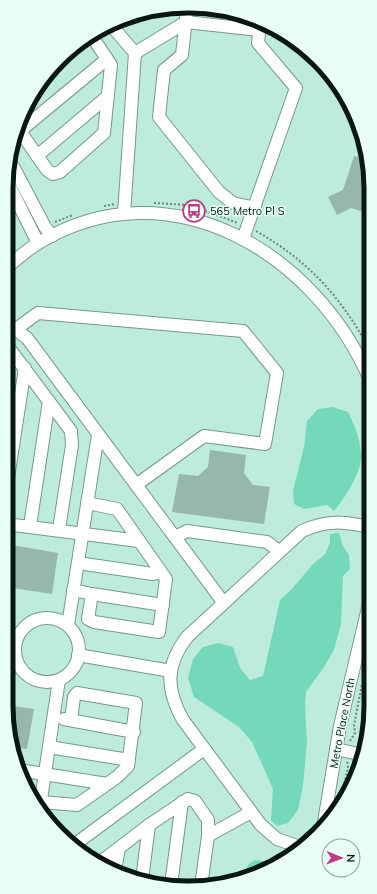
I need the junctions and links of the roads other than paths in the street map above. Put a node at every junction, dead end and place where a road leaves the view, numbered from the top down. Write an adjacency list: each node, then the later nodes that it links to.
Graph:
1 (187, 13): 2 (street)
2 (186, 22): 3 (street); 7 (street); 15 (street)
3 (255, 26)
4 (259, 27): 15 (street)
5 (115, 29): 7 (street)
6 (95, 41): 8 (street)
7 (135, 53): 16 (street)
8 (107, 59): 9 (street); 10 (street)
9 (108, 96): 12 (street); 12 (street)
10 (25, 124)
11 (22, 133): 12 (street)
12 (37, 156)
13 (14, 170): 17 (street)
14 (13, 193): 19 (street)
15 (255, 208): 18 (street)
16 (123, 209): 17 (street); 18 (street)
17 (49, 232): 19 (street)
18 (243, 239): 24 (street)
19 (38, 243): 20 (street)
20 (13, 263)
21 (13, 326): 29 (street)
22 (13, 330): 27 (street)
23 (13, 353): 25 (street)
24 (364, 366)
25 (25, 368): 26 (street); 28 (street)
26 (49, 401): 32 (street); 34 (street)
27 (98, 434): 29 (street); 30 (street)
28 (13, 446)
29 (136, 484): 36 (street)
30 (87, 503): 35 (street); 37 (street)
31 (13, 525): 32 (street)
32 (30, 526): 34 (street)
33 (364, 526): 38 (street)
34 (59, 530): 35 (street)
35 (82, 532): 37 (street); 39 (street)
36 (175, 537): 38 (street); 43 (street)
37 (139, 541): 40 (street)
38 (279, 551): 43 (street)
39 (78, 563): 40 (street); 41 (street)
40 (161, 572): 44 (street)
41 (73, 590): 42 (street); 45 (street)
42 (92, 594): 44 (street); 44 (street)
43 (223, 602): 48 (street)
44 (163, 605)
45 (68, 625): 47 (street); 49 (street)
46 (364, 641): 55 (street, Metro Place North)
47 (78, 656): 48 (street); 49 (street)
48 (171, 671): 54 (street)
49 (59, 680): 50 (street)
50 (53, 717): 51 (street); 53 (street)
51 (71, 720): 52 (street); 52 (street)
52 (134, 732): 57 (street)
53 (49, 747): 57 (street); 59 (street)
54 (204, 749): 64 (street); 68 (street)
55 (336, 749): 56 (street); 65 (street, Metro Place North)
56 (357, 754)
57 (128, 760): 60 (street)
58 (25, 771): 59 (street)
59 (45, 774): 60 (street); 61 (street)
60 (107, 784): 63 (street)
61 (41, 799)
62 (182, 802): 66 (street); 67 (street); 74 (street)
63 (44, 804)
64 (251, 812): 67 (street); 69 (street)
65 (325, 815)
66 (150, 824): 70 (street); 73 (street)
67 (208, 836): 75 (street)
68 (78, 842)
69 (294, 845)
70 (119, 848): 71 (street); 72 (street)
71 (104, 859)
72 (116, 865)
73 (143, 875)
74 (172, 880)
75 (202, 881)

